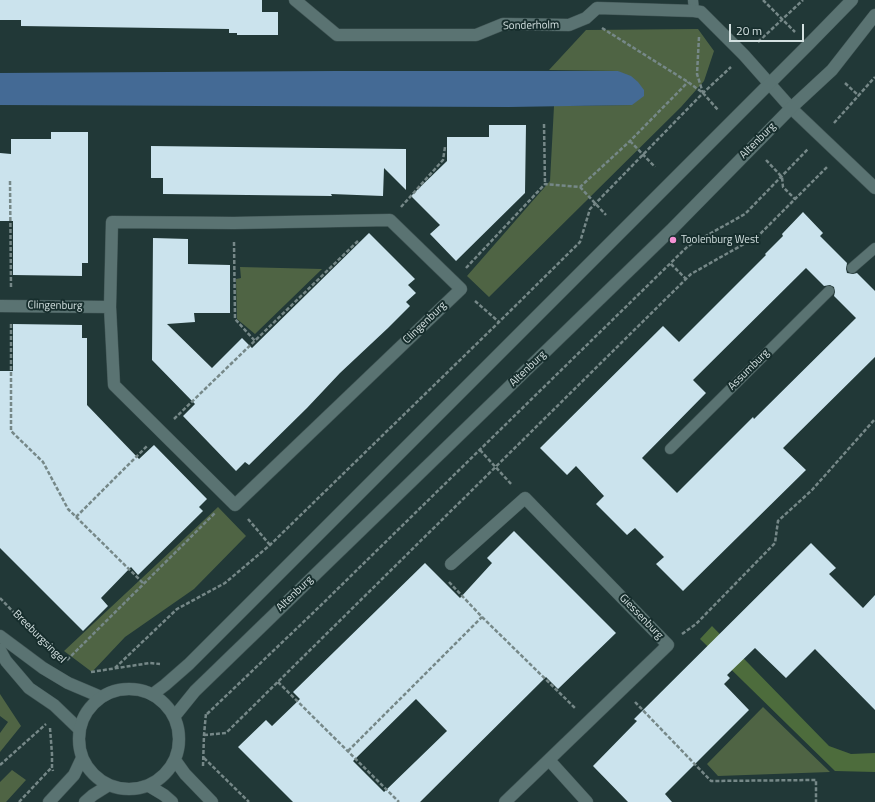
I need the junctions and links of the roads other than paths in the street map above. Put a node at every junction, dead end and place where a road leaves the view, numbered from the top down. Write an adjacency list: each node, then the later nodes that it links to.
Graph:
1 (295, 0): 3 (street, Sonderholm)
2 (852, 0): 6 (street)
3 (620, 4): 4 (street, Sonderholm)
4 (696, 8): 6 (street)
5 (875, 16): 7 (street, Altenburg)
6 (769, 84): 7 (street); 18 (street)
7 (791, 108): 8 (street); 20 (street, Altenburg)
8 (875, 188)
9 (875, 248): 10 (lane)
10 (852, 268)
11 (829, 291): 14 (lane, Assumburg)
12 (6, 306): 13 (street, Clingenburg)
13 (110, 307): 13 (street, Clingenburg)
14 (670, 449)
15 (451, 564): 24 (street, Giessenburg)
16 (0, 636): 19 (street, Breeburgsingel)
17 (0, 650): 21 (street)
18 (152, 694): 19 (street); 20 (street)
19 (101, 697): 21 (street)
20 (174, 717): 23 (street)
21 (79, 729): 22 (street)
22 (82, 758): 25 (street); 27 (street)
23 (175, 760): 26 (street); 30 (street)
24 (549, 760): 31 (street, Giessenburg); 32 (street)
25 (109, 786): 26 (street); 28 (street)
26 (150, 786): 29 (street)
27 (49, 802)
28 (85, 802)
29 (172, 802)
30 (212, 802)
31 (505, 802)
32 (587, 802)

